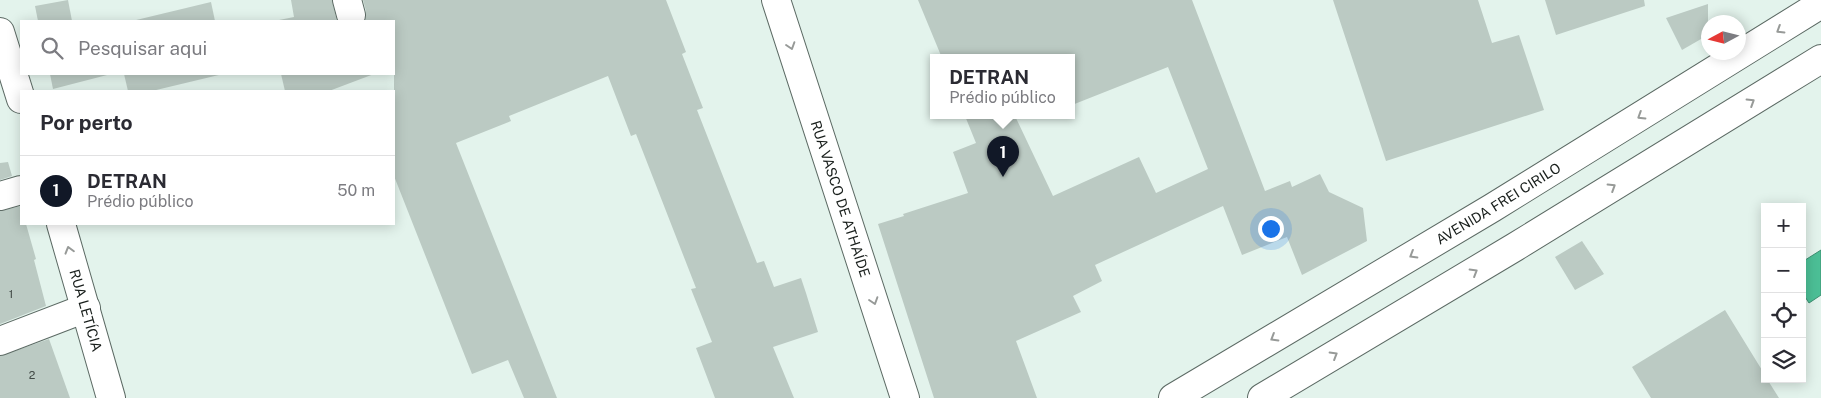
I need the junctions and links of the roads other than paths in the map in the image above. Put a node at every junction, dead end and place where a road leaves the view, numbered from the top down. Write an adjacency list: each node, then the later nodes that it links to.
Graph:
1 (776, 0): 12 (main road, RUA VASCO DE ATHAÍDE, one-way to 12)
2 (1821, 4): 13 (main road, AVENIDA FREI CIRILO, one-way to 13)
3 (0, 37): 5 (main road)
4 (1821, 59): 14 (main road, one-way to 4)
5 (20, 96)
6 (20, 190): 7 (main road)
7 (0, 196)
8 (61, 225): 9 (main road, RUA LETÍCIA, one-way to 8)
9 (86, 308): 10 (main road); 11 (main road, RUA LETÍCIA)
10 (0, 341)
11 (111, 398)
12 (905, 398)
13 (1173, 398)
14 (1262, 398)

